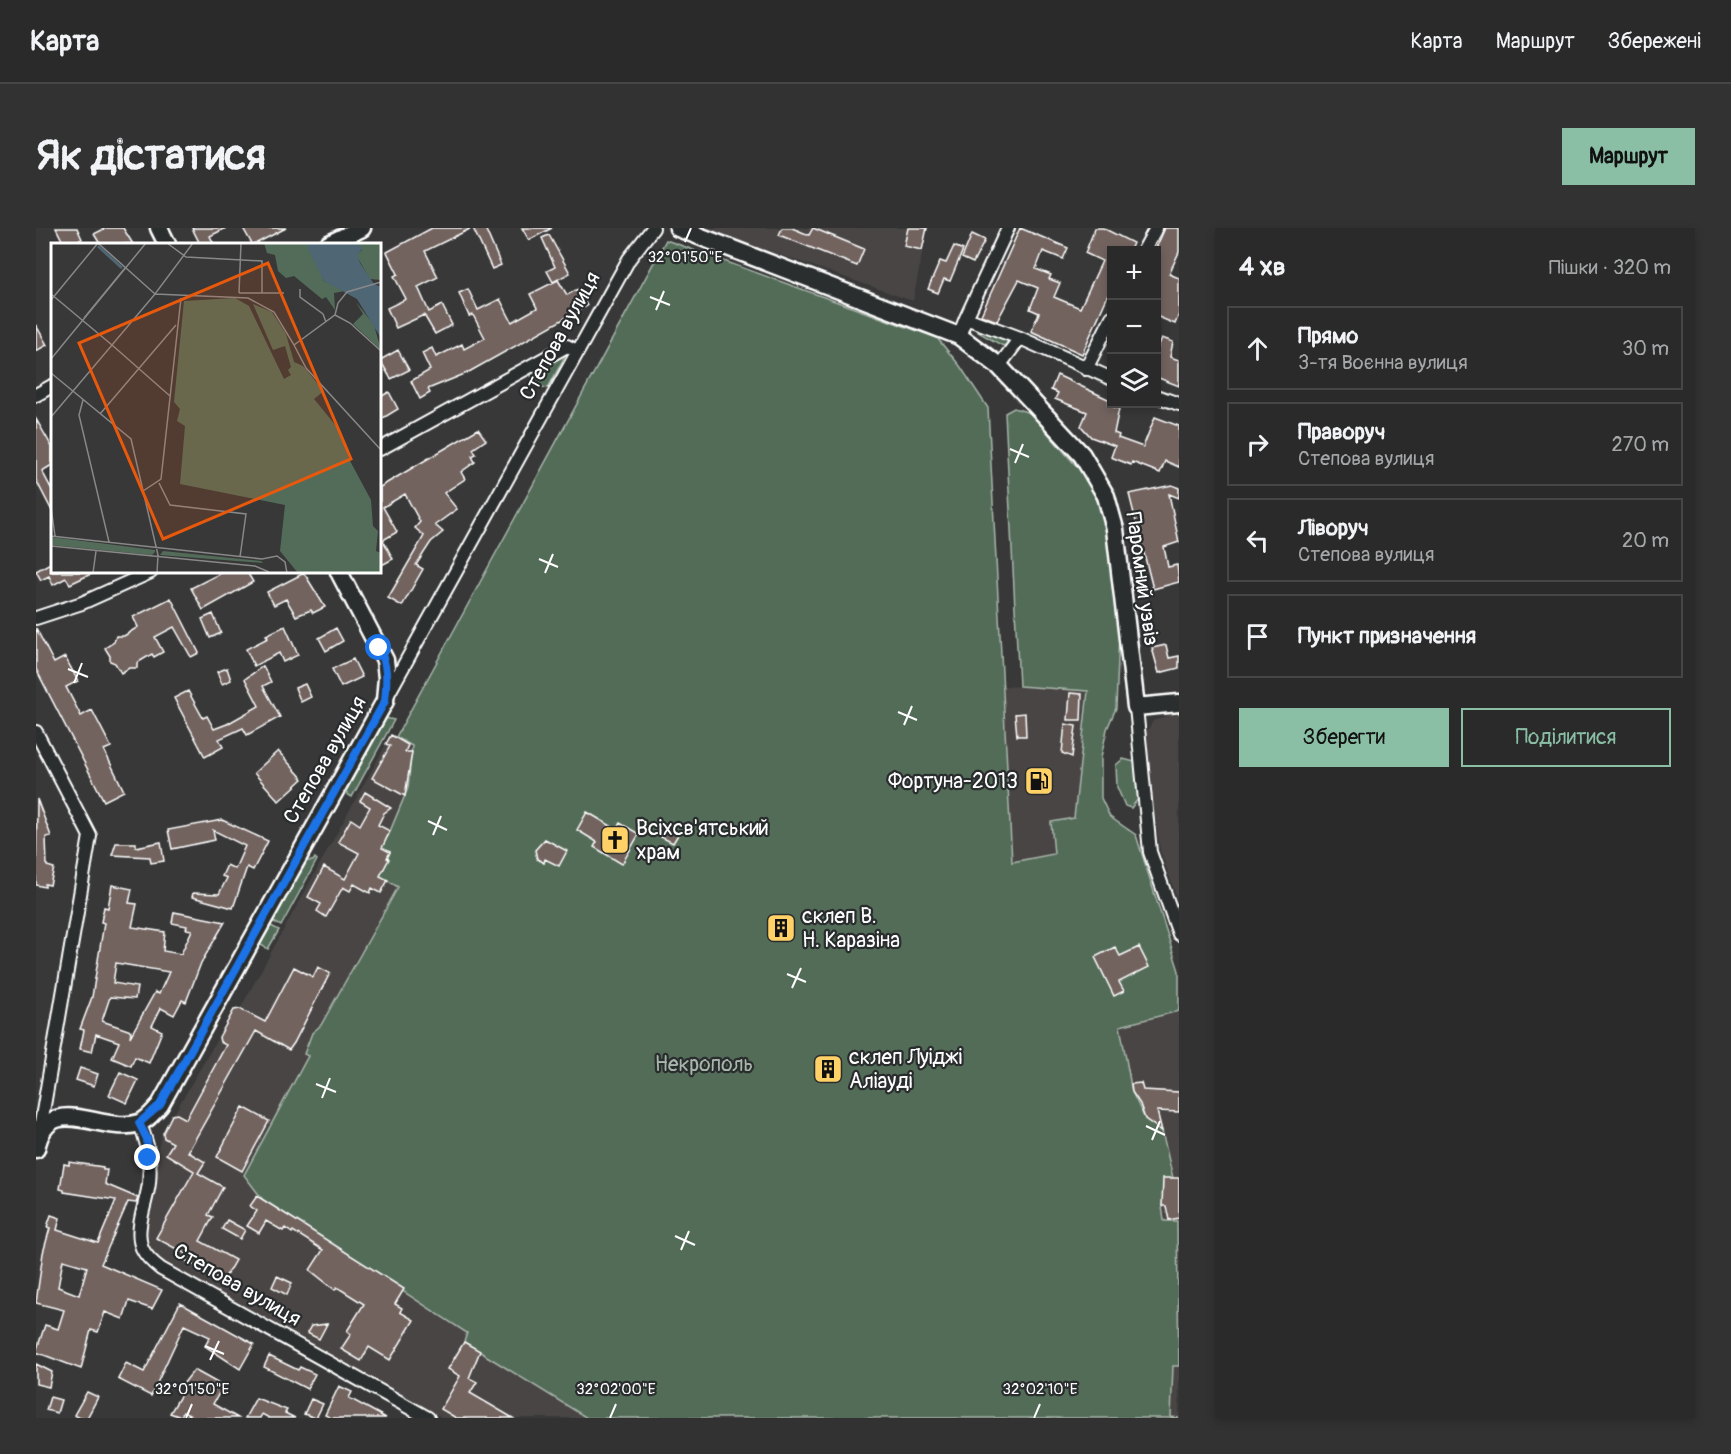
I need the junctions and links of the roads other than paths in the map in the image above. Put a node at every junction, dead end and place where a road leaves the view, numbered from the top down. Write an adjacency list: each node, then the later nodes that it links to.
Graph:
1 (159, 228): 7 (main road)
2 (362, 228): 8 (main road)
3 (653, 228): 14 (street, Степова вулиця)
4 (678, 228): 12 (main road, Паромний узвіз)
5 (1008, 228): 10 (street)
6 (1156, 228): 9 (street)
7 (166, 243)
8 (331, 243)
9 (1146, 246)
10 (966, 318): 12 (street); 13 (street)
11 (1107, 327): 15 (street)
12 (958, 336): 16 (main road, Паромний узвіз)
13 (1020, 338): 15 (street); 16 (street)
14 (577, 351): 22 (street); 26 (street, Степова вулиця)
15 (1086, 369): 17 (street)
16 (1005, 372): 28 (main road, Паромний узвіз)
17 (1107, 377)
18 (51, 387): 19 (street)
19 (36, 395)
20 (1161, 398): 21 (street)
21 (1179, 404)
22 (381, 447)
23 (149, 573): 25 (street)
24 (340, 573): 26 (main road)
25 (36, 618)
26 (385, 701): 31 (main road, Степова вулиця)
27 (1179, 703): 28 (main road)
28 (1136, 707): 30 (street)
29 (36, 732): 32 (street)
30 (1179, 934)
31 (139, 1123): 32 (main road); 33 (street, Степова вулиця)
32 (37, 1142)
33 (428, 1418)

